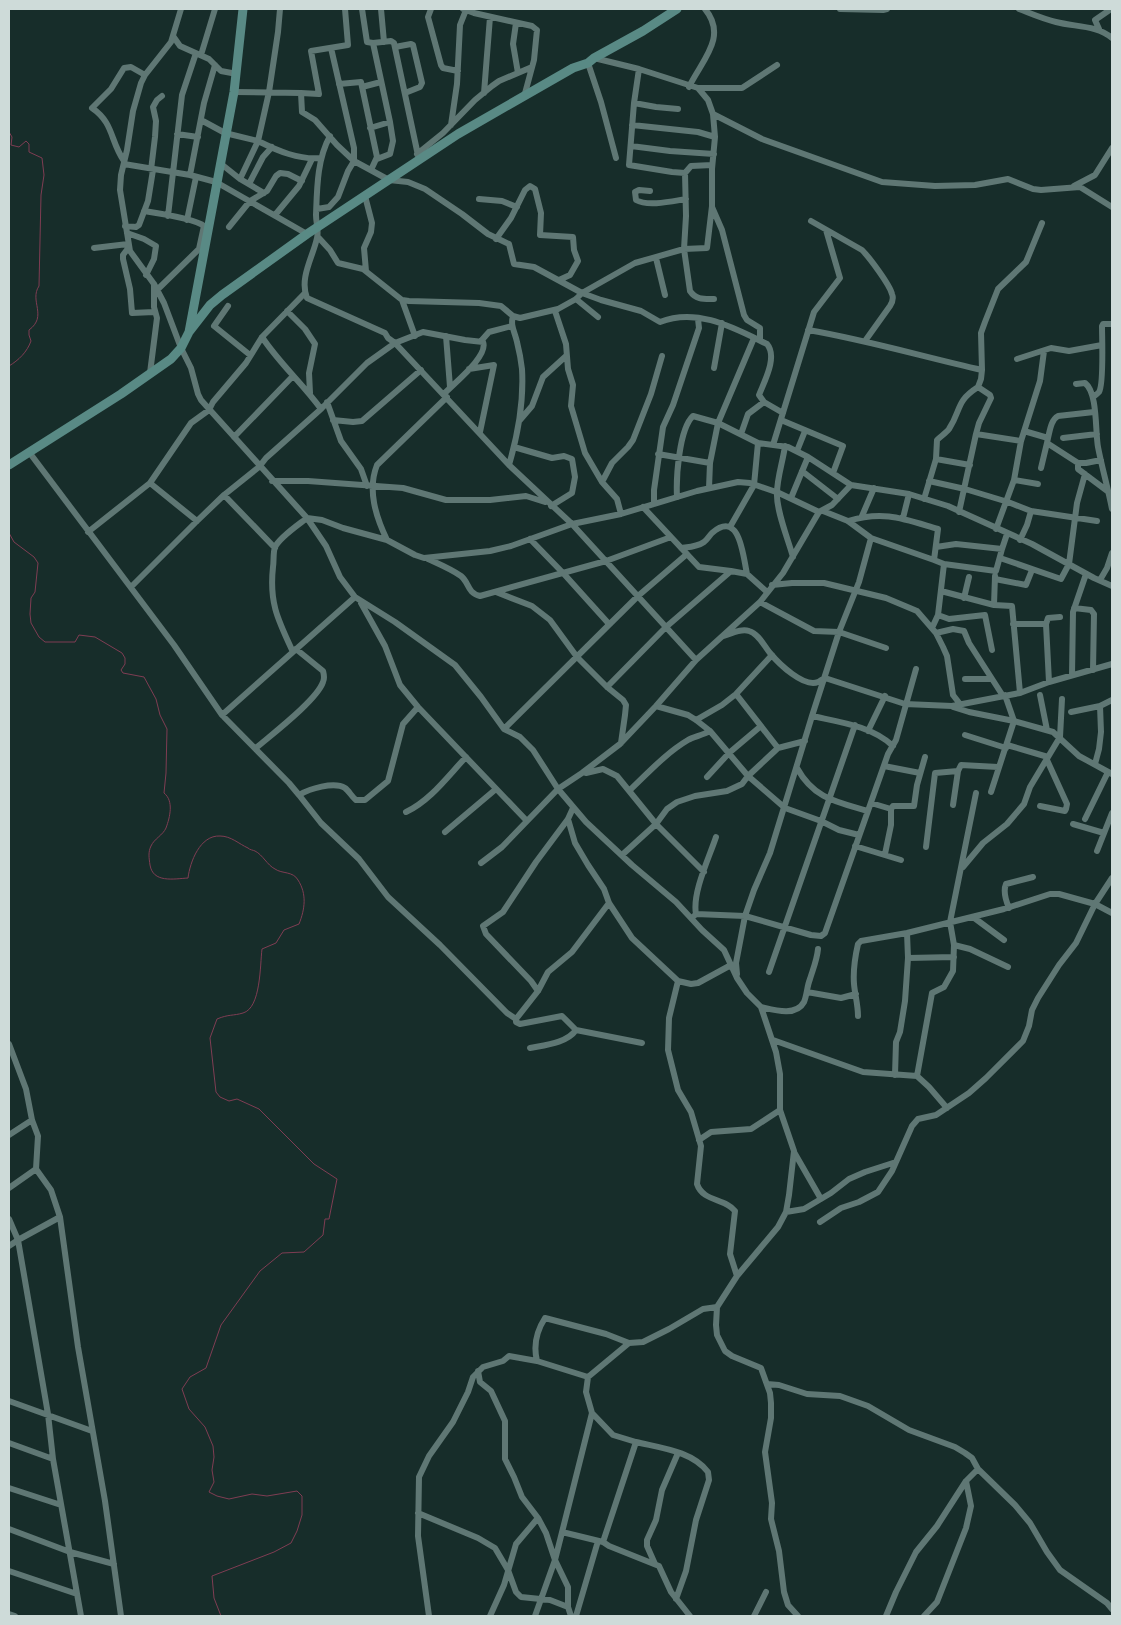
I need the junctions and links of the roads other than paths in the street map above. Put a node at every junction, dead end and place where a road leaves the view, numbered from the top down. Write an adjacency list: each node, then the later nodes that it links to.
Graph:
1 (181, 9): 19 (street)
2 (215, 9): 25 (street)
3 (243, 9): 33 (street)
4 (280, 9): 41 (street)
5 (345, 9): 24 (street)
6 (362, 9): 22 (street)
7 (381, 9): 21 (street)
8 (431, 9): 31 (street)
9 (677, 9): 26 (street)
10 (705, 9): 38 (street)
11 (840, 9): 12 (street)
12 (888, 9)
13 (1019, 9): 18 (street)
14 (1111, 9): 18 (street)
15 (464, 10): 16 (street); 31 (street)
16 (490, 17): 17 (street); 44 (street)
17 (516, 23): 29 (street); 32 (street)
18 (1099, 29): 20 (street)
19 (173, 36): 25 (street); 34 (street)
20 (1112, 38)
21 (384, 42): 22 (street); 23 (street)
22 (373, 43): 35 (street)
23 (395, 47): 43 (street); 43 (street)
24 (331, 48): 36 (street); 42 (street)
25 (198, 54): 28 (street); 55 (street)
26 (591, 60): 30 (street); 46 (street); 67 (street)
27 (777, 65): 39 (street)
28 (215, 66): 33 (street); 50 (street)
29 (532, 67): 32 (street); 46 (street)
30 (639, 69): 38 (street); 47 (street)
31 (458, 71): 52 (street)
32 (518, 73): 44 (street)
33 (237, 74): 40 (street)
34 (145, 75): 71 (street); 71 (street)
35 (381, 82): 37 (street); 51 (street)
36 (339, 84): 37 (street); 70 (street)
37 (362, 87): 54 (street)
38 (689, 87): 39 (street)
39 (698, 88): 49 (street)
40 (234, 92): 41 (street); 56 (street)
41 (269, 92): 42 (street); 60 (street)
42 (301, 93): 57 (street)
43 (404, 93): 65 (street)
44 (484, 93): 52 (street)
45 (162, 96): 74 (street)
46 (524, 97): 65 (street)
47 (634, 103): 48 (street); 53 (street)
48 (678, 108)
49 (713, 114): 59 (street); 84 (street)
50 (201, 120): 56 (street); 58 (street)
51 (390, 122): 54 (street); 69 (street)
52 (451, 125): 65 (street)
53 (632, 125): 59 (street); 61 (street)
54 (370, 128): 69 (street)
55 (177, 134): 58 (street); 76 (street)
56 (225, 134): 60 (street); 72 (street)
57 (330, 136): 66 (street); 70 (street)
58 (198, 137): 78 (street)
59 (715, 137): 64 (street)
60 (258, 141): 62 (street); 79 (street)
61 (631, 146): 64 (street); 77 (street)
62 (272, 147): 68 (street); 83 (street)
63 (1112, 148): 84 (street)
64 (714, 154): 73 (street)
65 (418, 157): 80 (street)
66 (321, 158): 68 (street); 94 (street)
67 (616, 158)
68 (312, 159): 81 (street)
69 (377, 159): 75 (street)
70 (354, 161): 75 (street); 94 (street)
71 (124, 162): 74 (street); 103 (street)
72 (220, 163): 79 (street); 82 (street)
73 (712, 165): 77 (street); 91 (street)
74 (152, 170): 76 (street); 95 (street)
75 (371, 170): 80 (street)
76 (172, 172): 78 (street); 97 (street)
77 (685, 173): 89 (street)
78 (193, 176): 82 (street); 98 (street)
79 (240, 179): 83 (street)
80 (390, 180): 87 (street); 107 (street)
81 (302, 181): 86 (street); 96 (street)
82 (216, 182): 90 (street); 133 (street)
83 (249, 184): 86 (street)
84 (1074, 186): 93 (street)
85 (650, 191): 89 (street)
86 (264, 193): 90 (street)
87 (365, 196): 102 (street); 112 (street)
88 (479, 199): 92 (street)
89 (686, 199): 110 (street)
90 (250, 201): 96 (street); 101 (street)
91 (712, 206): 110 (street); 137 (street)
92 (517, 207): 107 (street); 114 (street)
93 (1112, 207)
94 (317, 209): 102 (street)
95 (144, 211): 97 (street); 103 (street)
96 (275, 215): 105 (street)
97 (168, 216): 98 (street)
98 (187, 220): 115 (street)
99 (811, 221): 104 (street)
100 (1042, 223): 151 (street)
101 (229, 227)
102 (318, 228): 105 (street); 106 (street)
103 (126, 229): 108 (street); 113 (street)
104 (826, 230): 132 (street); 139 (street)
105 (307, 234): 133 (street)
106 (318, 237): 112 (street); 116 (street)
107 (496, 239): 114 (street)
108 (129, 246): 109 (street); 113 (street); 125 (street)
109 (94, 248)
110 (684, 249): 111 (street); 119 (street)
111 (656, 258): 117 (street); 118 (street)
112 (366, 271): 120 (street)
113 (146, 275): 115 (street)
114 (559, 280): 117 (street)
115 (156, 287): 125 (street); 142 (street)
116 (305, 293): 124 (street); 140 (street)
117 (582, 293): 121 (street); 128 (street)
118 (665, 295)
119 (714, 299)
120 (402, 300): 126 (street); 134 (street)
121 (576, 300): 123 (street); 127 (street)
122 (228, 306): 144 (street)
123 (555, 310): 126 (street); 145 (street)
124 (287, 311): 136 (street); 157 (street)
125 (154, 312): 152 (street)
126 (513, 316): 131 (street)
127 (598, 317)
128 (698, 319): 129 (street); 185 (street)
129 (722, 323): 137 (street); 148 (street)
130 (1112, 324): 141 (street)
131 (512, 326): 138 (street); 167 (street)
132 (808, 330): 139 (street); 165 (street)
133 (189, 332): 142 (street)
134 (415, 336): 135 (street); 140 (street)
135 (446, 336): 138 (street); 155 (street)
136 (262, 337): 144 (street); 153 (street)
137 (756, 339): 161 (street); 168 (street)
138 (481, 341): 149 (street)
139 (865, 341): 151 (street)
140 (395, 343): 150 (street); 160 (street)
141 (1102, 345): 143 (street); 159 (street)
142 (181, 348): 152 (street); 163 (street)
143 (1044, 351): 147 (street); 170 (street)
144 (250, 356): 163 (street)
145 (566, 356): 167 (street); 203 (street)
146 (662, 356): 203 (street)
147 (1017, 359)
148 (714, 368)
149 (469, 369): 155 (street); 171 (street)
150 (421, 370): 158 (street); 166 (street)
151 (982, 370): 156 (street)
152 (150, 374): 184 (street)
153 (293, 376): 157 (street); 175 (street)
154 (1076, 384): 159 (street)
155 (450, 387): 158 (street)
156 (978, 387): 173 (street); 188 (street)
157 (310, 393): 162 (street)
158 (446, 396): 171 (street); 208 (street)
159 (1093, 397): 164 (street)
160 (327, 402): 162 (street); 166 (street)
161 (764, 402): 165 (street); 172 (street)
162 (321, 409): 195 (street)
163 (210, 410): 175 (street); 204 (street)
164 (1094, 412): 174 (street); 177 (street)
165 (782, 416): 169 (street); 180 (street)
166 (333, 420): 208 (street)
167 (520, 420): 182 (street)
168 (718, 423): 172 (street); 187 (street); 190 (street)
169 (805, 431): 183 (street); 198 (street)
170 (1024, 431): 177 (street); 178 (street)
171 (480, 432): 193 (street)
172 (741, 434): 179 (street)
173 (976, 434): 178 (street); 194 (street)
174 (1097, 434): 176 (street); 189 (street)
175 (234, 437): 195 (street)
176 (1063, 438)
177 (1047, 440): 191 (street); 196 (street)
178 (1021, 441): 200 (street)
179 (758, 443): 180 (street); 206 (street)
180 (773, 445): 181 (street)
181 (785, 446): 183 (street); 212 (street)
182 (514, 447): 193 (street); 222 (street)
183 (797, 451): 186 (street)
184 (29, 452): 192 (street); 239 (street)
185 (658, 454): 187 (street); 221 (street)
186 (808, 457): 197 (street); 198 (street)
187 (678, 458): 190 (street); 216 (street)
188 (936, 459): 194 (street); 202 (street)
189 (1102, 460): 191 (street); 213 (street)
190 (710, 463): 209 (street)
191 (1078, 463): 199 (street)
192 (9, 465)
193 (509, 465): 222 (street)
194 (970, 465): 211 (street)
195 (259, 467): 201 (street); 215 (street)
196 (1041, 468)
197 (802, 471): 217 (street); 218 (street)
198 (832, 473): 207 (street)
199 (1085, 474): 213 (street); 232 (street)
200 (1014, 480): 205 (street); 220 (street)
201 (272, 481): 208 (street); 230 (street)
202 (929, 481): 211 (street); 219 (street)
203 (602, 482): 228 (street)
204 (150, 483): 233 (street); 239 (street)
205 (1038, 484)
206 (754, 485): 209 (street); 212 (street); 237 (street)
207 (851, 485): 210 (street); 218 (street)
208 (369, 486): 222 (street); 244 (street)
209 (709, 488): 216 (street)
210 (874, 488): 214 (street); 229 (street)
211 (965, 489): 220 (street); 227 (street)
212 (776, 493): 217 (street); 252 (street)
213 (1110, 493): 223 (street)
214 (909, 494): 219 (street); 231 (street)
215 (224, 495): 233 (street); 247 (street)
216 (677, 497): 221 (street)
217 (791, 498): 225 (street)
218 (838, 499): 225 (street)
219 (924, 499): 227 (street)
220 (1008, 502): 226 (street); 238 (street)
221 (654, 504): 224 (street)
222 (550, 505): 236 (street)
223 (1112, 505)
224 (643, 508): 228 (street); 241 (street)
225 (821, 511): 234 (street); 252 (street)
226 (1031, 511): 232 (street); 245 (street)
227 (959, 512): 238 (street)
228 (621, 514): 236 (street)
229 (862, 516): 231 (street); 234 (street)
230 (307, 518): 244 (street); 247 (street); 275 (street)
231 (902, 518): 246 (street)
232 (1075, 518): 235 (street); 258 (street)
233 (197, 521): 270 (street)
234 (848, 521): 242 (street)
235 (1097, 521)
236 (572, 524): 243 (street); 256 (street)
237 (730, 527): 248 (street); 263 (street)
238 (996, 529): 240 (street)
239 (88, 532): 270 (street)
240 (1007, 534): 245 (street); 249 (street)
241 (672, 537): 248 (street); 256 (street)
242 (871, 538): 255 (street); 271 (street)
243 (530, 539): 253 (street); 262 (street)
244 (387, 540): 253 (street)
245 (1020, 540): 258 (street)
246 (936, 547): 249 (street); 255 (street)
247 (275, 548): 292 (street)
248 (681, 548): 251 (street)
249 (1002, 549): 254 (street)
250 (1112, 553): 267 (street)
251 (687, 554): 260 (street); 276 (street)
252 (793, 557): 268 (street)
253 (424, 558): 272 (street)
254 (1000, 558): 259 (street); 261 (street)
255 (934, 560): 257 (street)
256 (606, 561): 262 (street); 276 (street)
257 (944, 564): 261 (street); 274 (street)
258 (1069, 564): 259 (street); 264 (street)
259 (1032, 570): 266 (street)
260 (731, 571): 263 (street); 287 (street)
261 (996, 571): 266 (street)
262 (564, 574): 272 (street); 284 (street)
263 (747, 574): 273 (street)
264 (1086, 574): 267 (street); 281 (street)
265 (969, 577): 277 (street)
266 (994, 579): 280 (street)
267 (1100, 580): 269 (street)
268 (772, 585): 271 (street); 273 (street)
269 (1112, 586)
270 (131, 587): 320 (street)
271 (856, 591): 288 (street); 289 (street)
272 (495, 592): 295 (street)
273 (767, 592): 279 (street)
274 (941, 592): 277 (street); 282 (street)
275 (354, 596): 278 (street); 292 (street)
276 (638, 596): 284 (street); 287 (street)
277 (964, 598): 280 (street)
278 (361, 602): 318 (street); 326 (street)
279 (760, 602): 289 (street); 290 (street)
280 (994, 605): 285 (street)
281 (1074, 608): 299 (street); 300 (street)
282 (938, 615): 288 (street); 293 (street)
283 (1060, 617): 286 (street)
284 (609, 624): 295 (street)
285 (1013, 624): 286 (street); 306 (street)
286 (1046, 624): 304 (street)
287 (666, 627): 296 (street); 305 (street)
288 (934, 631): 303 (street); 314 (street)
289 (839, 632): 291 (street); 301 (street)
290 (722, 636): 294 (street); 296 (street)
291 (886, 648)
292 (294, 650): 320 (street); 336 (street)
293 (992, 650)
294 (772, 655): 301 (street); 307 (street)
295 (577, 657): 305 (street); 326 (street)
296 (696, 660): 315 (street)
297 (1112, 664): 299 (street)
298 (916, 669): 313 (street)
299 (1093, 670): 300 (street)
300 (1072, 675): 304 (street)
301 (825, 678): 309 (street); 321 (street)
302 (965, 679): 303 (street)
303 (991, 679): 310 (street)
304 (1049, 682): 306 (street)
305 (607, 687): 333 (street)
306 (1020, 693): 310 (street)
307 (736, 694): 322 (street); 324 (street)
308 (1040, 695): 327 (street)
309 (885, 696): 313 (street); 328 (street)
310 (1004, 696): 314 (street); 323 (street)
311 (1062, 699): 331 (street)
312 (1112, 700): 317 (street)
313 (905, 704): 316 (street); 334 (street)
314 (960, 704): 316 (street)
315 (656, 706): 322 (street); 333 (street)
316 (952, 706): 323 (street)
317 (1100, 706): 319 (street); 342 (street)
318 (418, 707): 340 (street); 357 (street)
319 (1071, 712)
320 (222, 715): 336 (street)
321 (812, 716): 325 (street); 332 (street)
322 (696, 720): 329 (street)
323 (1014, 721): 327 (street); 335 (street)
324 (761, 726): 337 (street); 338 (street)
325 (855, 726): 328 (street); 358 (street)
326 (504, 729): 353 (street)
327 (1047, 730): 331 (street)
328 (868, 731): 334 (street)
329 (710, 732): 338 (street); 354 (street)
330 (965, 735): 335 (street)
331 (1060, 737): 341 (street); 342 (street)
332 (805, 741): 337 (street); 344 (street)
333 (620, 744): 347 (street)
334 (893, 746): 343 (street)
335 (1007, 747): 341 (street); 345 (street)
336 (256, 748): 357 (street)
337 (778, 748): 351 (street)
338 (729, 753): 350 (street); 351 (street)
339 (925, 756): 348 (street)
340 (466, 757): 352 (street); 366 (street)
341 (1047, 759): 361 (street); 385 (street)
342 (1094, 764): 349 (street)
343 (884, 766): 348 (street); 359 (street)
344 (797, 768): 358 (street); 363 (street)
345 (998, 768): 346 (street); 355 (street)
346 (958, 772): 360 (street); 379 (street)
347 (582, 773): 353 (street); 354 (street)
348 (920, 773): 364 (street)
349 (1110, 773): 369 (street)
350 (707, 776)
351 (748, 776): 363 (street); 372 (street)
352 (496, 789): 370 (street); 374 (street)
353 (558, 789): 362 (street); 370 (street)
354 (630, 790): 372 (street)
355 (991, 792)
356 (976, 793): 385 (street)
357 (299, 795): 414 (street)
358 (828, 800): 365 (street); 371 (street)
359 (871, 803): 364 (street); 365 (street)
360 (953, 805)
361 (1040, 806)
362 (573, 808): 368 (street); 382 (street)
363 (785, 808): 371 (street); 394 (street)
364 (891, 809): 381 (street)
365 (868, 811): 376 (street)
366 (406, 812)
367 (1112, 813): 375 (street)
368 (568, 819): 389 (street); 409 (street)
369 (1085, 819)
370 (526, 820): 384 (street)
371 (821, 821): 376 (street); 397 (street)
372 (656, 824): 382 (street); 386 (street)
373 (1073, 824): 375 (street)
374 (445, 832)
375 (1104, 833): 380 (street)
376 (859, 835): 378 (street)
377 (716, 837): 386 (street)
378 (855, 846): 381 (street); 397 (street)
379 (926, 848)
380 (1097, 851)
381 (885, 854): 383 (street)
382 (622, 855): 393 (street)
383 (901, 860)
384 (482, 862)
385 (962, 868): 396 (street)
386 (704, 872): 393 (street)
387 (1033, 877): 391 (street)
388 (1112, 878): 390 (street)
389 (609, 903): 408 (street); 409 (street)
390 (1095, 904): 391 (street); 392 (street); 422 (street)
391 (1009, 908): 395 (street)
392 (1112, 913)
393 (694, 916): 394 (street); 404 (street)
394 (745, 916): 397 (street); 407 (street)
395 (973, 917): 396 (street); 399 (street)
396 (950, 922): 398 (street); 400 (street)
397 (786, 927): 406 (street)
398 (907, 933): 403 (street); 411 (street)
399 (1004, 940)
400 (954, 945): 402 (street); 405 (street)
401 (818, 949): 410 (street)
402 (954, 957): 403 (street); 421 (street)
403 (908, 958): 420 (street)
404 (731, 964): 407 (street); 408 (street)
405 (1008, 967)
406 (769, 972)
407 (737, 978): 412 (street)
408 (678, 981): 426 (street)
409 (538, 991): 414 (street)
410 (807, 992): 411 (street); 412 (street)
411 (856, 994): 413 (street)
412 (761, 1007): 416 (street)
413 (858, 1016)
414 (516, 1018): 415 (street)
415 (576, 1030): 417 (street); 419 (street)
416 (773, 1040): 420 (street); 423 (street)
417 (642, 1042)
418 (9, 1044): 424 (street)
419 (530, 1048)
420 (895, 1075): 421 (street)
421 (917, 1076): 422 (street)
422 (947, 1108): 428 (street)
423 (780, 1110): 426 (street); 427 (street)
424 (32, 1120): 425 (street); 429 (street)
425 (9, 1135)
426 (699, 1140): 438 (street)
427 (794, 1151): 431 (street); 432 (street)
428 (896, 1162): 431 (street); 435 (street)
429 (36, 1169): 430 (street); 433 (street)
430 (9, 1188)
431 (821, 1199): 432 (street)
432 (786, 1212): 438 (street)
433 (60, 1217): 436 (street); 448 (street)
434 (9, 1219): 436 (street)
435 (820, 1222)
436 (18, 1240): 437 (street); 447 (street)
437 (9, 1246)
438 (737, 1276): 439 (street)
439 (717, 1307): 440 (street); 444 (street)
440 (628, 1343): 441 (street); 443 (street)
441 (537, 1361): 442 (street); 443 (street)
442 (478, 1371): 457 (street); 458 (street)
443 (588, 1377): 446 (street)
444 (767, 1384): 453 (street); 487 (street)
445 (9, 1401): 447 (street)
446 (592, 1412): 449 (street); 460 (street)
447 (48, 1414): 448 (street); 452 (street)
448 (92, 1431): 464 (street)
449 (636, 1442): 451 (street); 461 (street)
450 (9, 1443): 452 (street)
451 (678, 1453): 465 (street); 471 (street)
452 (53, 1459): 456 (street)
453 (978, 1469): 454 (street); 475 (street)
454 (966, 1481): 488 (street); 489 (street)
455 (9, 1488): 456 (street)
456 (61, 1505): 462 (street)
457 (418, 1513): 466 (street); 480 (street)
458 (538, 1518): 463 (street); 466 (street)
459 (9, 1530): 462 (street)
460 (562, 1532): 461 (street); 463 (street)
461 (601, 1542): 465 (street); 484 (street)
462 (70, 1552): 464 (street); 470 (street)
463 (554, 1560): 468 (street); 474 (street)
464 (114, 1564): 479 (street)
465 (655, 1564): 471 (street)
466 (508, 1570): 472 (street); 481 (street)
467 (9, 1571): 470 (street)
468 (545, 1590): 472 (street); 473 (street)
469 (766, 1592): 486 (street)
470 (77, 1594): 478 (street)
471 (676, 1599): 485 (street)
472 (541, 1600): 473 (street); 482 (street)
473 (550, 1600): 474 (street)
474 (568, 1607): 483 (street)
475 (1112, 1609)
476 (9, 1614): 477 (street)
477 (15, 1616)
478 (81, 1616)
479 (121, 1616)
480 (430, 1616)
481 (490, 1616)
482 (535, 1616)
483 (571, 1616)
484 (576, 1616)
485 (690, 1616)
486 (754, 1616)
487 (798, 1616)
488 (886, 1616)
489 (924, 1616)

